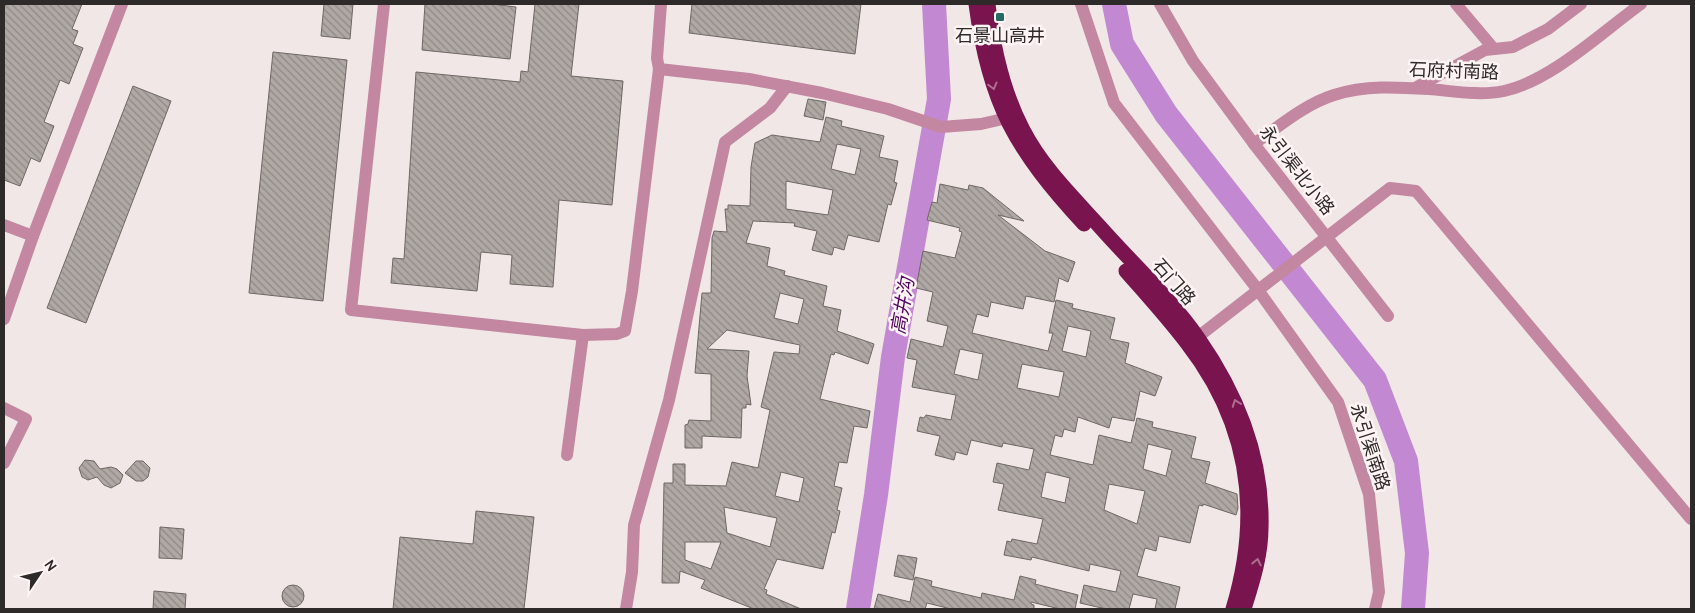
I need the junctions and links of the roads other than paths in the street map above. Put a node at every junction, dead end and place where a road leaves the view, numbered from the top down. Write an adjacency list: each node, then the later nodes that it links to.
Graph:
1 (122, 4): 18 (street)
2 (384, 4): 23 (street)
3 (661, 4): 12 (street)
4 (976, 4): 15 (highway, 石门路, one-way to 15)
5 (988, 4): 15 (highway, 石门路)
6 (1081, 4): 20 (street, 永引渠南路)
7 (1160, 4): 16 (street, 永引渠北小路)
8 (1456, 4): 11 (street)
9 (1581, 4): 11 (street)
10 (1641, 4): 14 (street, 石府村南路)
11 (1494, 49): 14 (street)
12 (659, 69): 13 (street); 23 (street)
13 (787, 86): 15 (street); 29 (street)
14 (1415, 88): 16 (street, 石府村南路)
15 (1011, 118): 24 (highway, 石门路)
16 (1254, 144): 19 (street, 永引渠北小路)
17 (4, 225): 18 (street)
18 (33, 236): 22 (street)
19 (1323, 240): 20 (street, 永引渠北小路); 21 (street); 28 (street)
20 (1258, 290): 24 (street, 永引渠北小路); 32 (street, 永引渠南路)
21 (1388, 316)
22 (4, 319)
23 (583, 334): 26 (street)
24 (1193, 341): 30 (highway, 石门路); 31 (highway, 石门路, one-way to 24)
25 (4, 408): 27 (street)
26 (567, 455)
27 (4, 464)
28 (1691, 519)
29 (626, 609)
30 (1233, 609)
31 (1244, 609)
32 (1375, 609)

